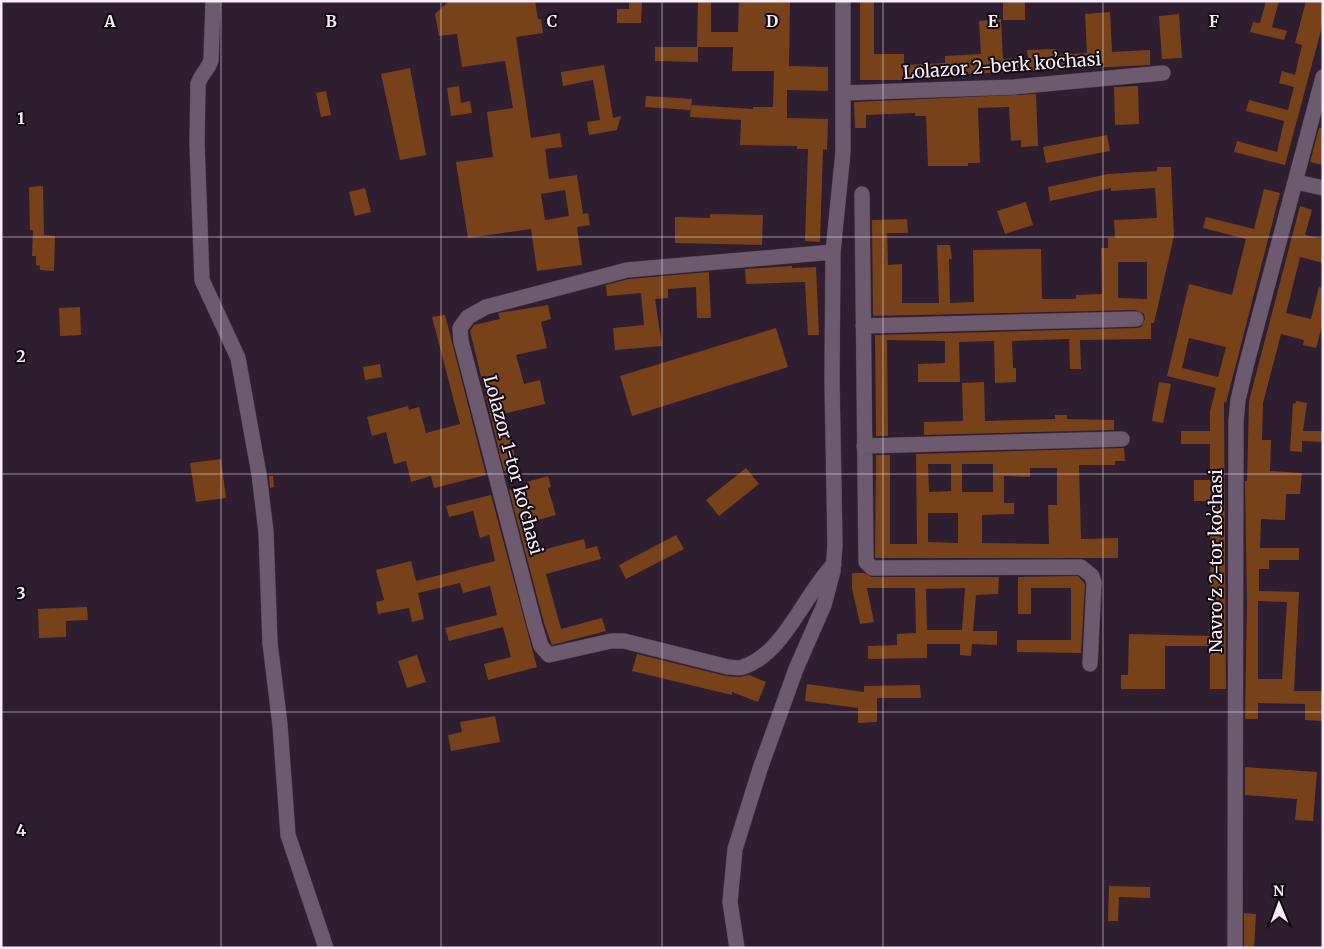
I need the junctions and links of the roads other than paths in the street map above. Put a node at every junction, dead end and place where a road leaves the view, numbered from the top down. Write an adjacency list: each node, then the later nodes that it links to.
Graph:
1 (213, 1): 16 (street)
2 (844, 1): 5 (street)
3 (1163, 73): 5 (street, Lolazor 2-berk koʼchasi)
4 (1323, 77): 6 (street)
5 (843, 93): 9 (street)
6 (1296, 182): 7 (street); 18 (street)
7 (1323, 188)
8 (862, 194): 11 (street)
9 (833, 252): 14 (street); 14 (street, Lolazor 1-tor ko‘chasi)
10 (1136, 320): 11 (street)
11 (864, 326): 13 (street)
12 (1122, 439): 13 (street)
13 (864, 446): 15 (street)
14 (834, 564): 17 (street)
15 (1090, 664)
16 (326, 948)
17 (737, 948)
18 (1235, 948)

